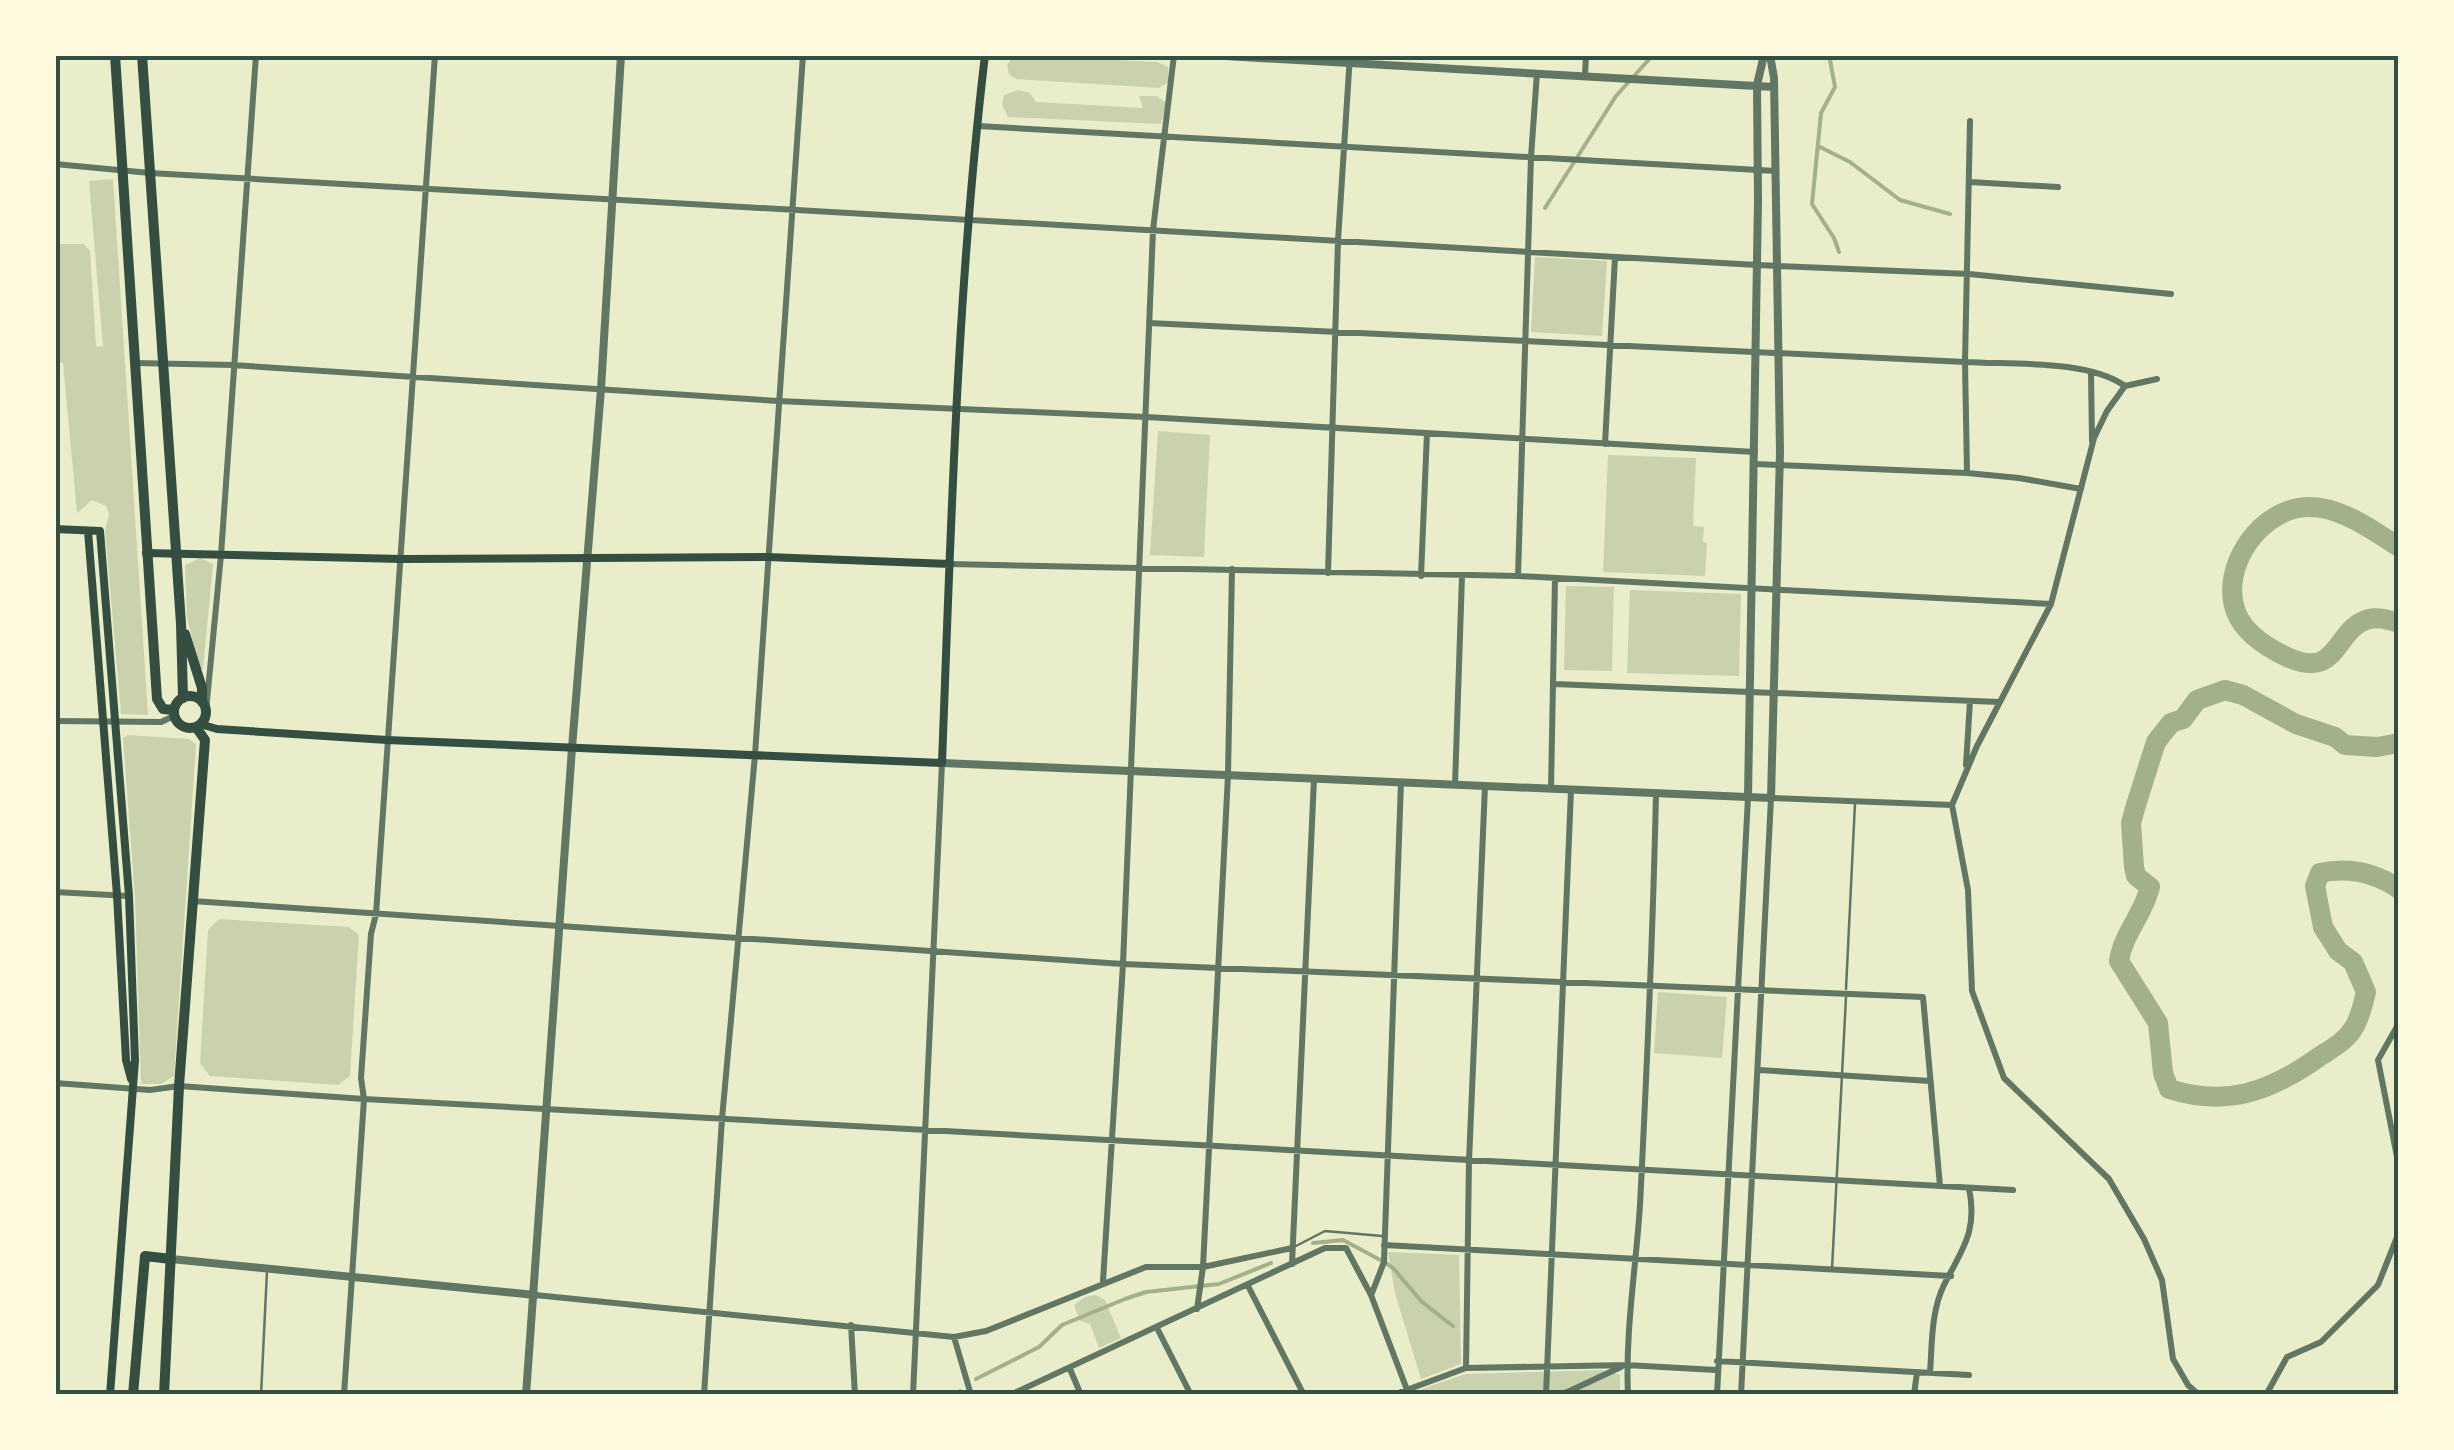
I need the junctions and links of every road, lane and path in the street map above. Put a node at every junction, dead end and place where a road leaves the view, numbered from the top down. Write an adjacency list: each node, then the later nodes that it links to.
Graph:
1 (115, 55): 25 (highway)
2 (142, 55): 28 (highway)
3 (256, 55): 29 (street)
4 (435, 55): 32 (street)
5 (620, 55): 33 (street)
6 (803, 55): 34 (street)
7 (985, 55): 20 (main road)
8 (1174, 55): 21 (street)
9 (1208, 55): 12 (street)
10 (1586, 55): 15 (street)
11 (1767, 55): 16 (street); 17 (street)
12 (1350, 58): 14 (street); 22 (street)
13 (55, 66): 18 (street)
14 (1537, 72): 15 (street); 23 (street)
15 (1585, 75): 16 (street)
16 (1757, 85): 17 (street); 26 (street)
17 (1774, 87): 27 (street)
18 (55, 88)
19 (1970, 121): 30 (street)
20 (978, 126): 21 (street); 35 (main road)
21 (1164, 137): 22 (street); 36 (street)
22 (1344, 147): 23 (street); 37 (street)
23 (1531, 158): 26 (street); 38 (street)
24 (55, 164): 25 (street)
25 (122, 170): 28 (street); 52 (highway)
26 (1756, 170): 27 (street); 40 (street)
27 (1776, 171): 41 (street)
28 (150, 173): 29 (street); 50 (highway)
29 (248, 178): 32 (street); 53 (street)
30 (1970, 182): 31 (street); 42 (street)
31 (2058, 187)
32 (428, 188): 33 (street); 55 (street)
33 (610, 199): 34 (street); 58 (street)
34 (792, 209): 35 (street); 59 (street)
35 (968, 220): 36 (street); 60 (main road)
36 (1153, 230): 37 (street); 44 (street)
37 (1338, 241): 38 (street); 45 (street)
38 (1528, 252): 39 (street); 46 (street)
39 (1615, 257): 40 (street); 47 (street)
40 (1757, 265): 41 (street); 48 (street)
41 (1778, 266): 42 (street); 49 (street)
42 (1969, 274): 43 (street); 51 (street)
43 (2170, 294)
44 (1149, 322): 45 (street); 61 (street)
45 (1334, 334): 46 (street); 62 (street)
46 (1524, 342): 47 (street); 64 (street)
47 (1610, 347): 48 (street); 65 (street)
48 (1756, 354): 49 (street); 67 (street)
49 (1780, 355): 51 (street); 69 (street)
50 (162, 362): 52 (street); 53 (street); 75 (highway)
51 (1965, 362): 54 (street); 70 (street)
52 (136, 363): 74 (highway)
53 (233, 365): 55 (street); 76 (street)
54 (2091, 372): 57 (street); 66 (street)
55 (412, 378): 58 (street); 79 (street)
56 (2158, 379): 57 (street)
57 (2124, 386): 66 (street)
58 (601, 390): 59 (street); 77 (street)
59 (778, 401): 60 (street); 78 (street)
60 (956, 409): 61 (street); 80 (main road)
61 (1146, 417): 62 (street); 81 (street)
62 (1330, 427): 63 (street); 83 (street)
63 (1427, 433): 64 (street); 84 (street)
64 (1522, 439): 65 (street); 86 (street)
65 (1604, 444): 67 (street)
66 (2092, 448): 71 (street)
67 (1754, 452): 68 (street)
68 (1754, 464): 69 (street); 88 (street)
69 (1779, 465): 70 (street); 89 (street)
70 (1967, 473): 71 (street)
71 (2080, 489): 90 (street)
72 (55, 529): 73 (main road)
73 (88, 531): 101 (main road); 102 (main road)
74 (146, 553): 75 (main road); 99 (highway)
75 (176, 554): 76 (main road); 91 (highway)
76 (221, 554): 79 (main road); 98 (street)
77 (588, 556): 78 (main road); 79 (main road); 105 (street)
78 (767, 557): 80 (main road); 106 (street)
79 (402, 559): 104 (street)
80 (950, 564): 81 (street); 107 (main road)
81 (1140, 566): 82 (street); 108 (street)
82 (1232, 569): 83 (street); 110 (street)
83 (1328, 573): 84 (street)
84 (1422, 576): 85 (street)
85 (1462, 576): 86 (street); 113 (street)
86 (1518, 576): 87 (street)
87 (1555, 578): 88 (street); 92 (street)
88 (1752, 588): 89 (street); 93 (street)
89 (1776, 590): 90 (street); 94 (street)
90 (2051, 604): 97 (street)
91 (181, 624): 95 (highway); 98 (highway)
92 (1554, 684): 93 (street); 115 (street)
93 (1750, 692): 94 (street); 118 (street)
94 (1774, 693): 96 (street); 119 (street)
95 (183, 698): 98 (highway); 99 (highway)
96 (1970, 701): 97 (street); 109 (street)
97 (1999, 702): 109 (street)
98 (204, 706): 103 (highway)
99 (174, 713): 102 (street); 103 (highway)
100 (55, 721): 101 (street)
101 (104, 722): 102 (street); 123 (main road)
102 (116, 722): 124 (main road)
103 (198, 725): 104 (main road); 125 (highway)
104 (387, 740): 105 (main road); 126 (street)
105 (572, 748): 106 (main road); 127 (street)
106 (755, 755): 107 (main road); 128 (street)
107 (942, 763): 108 (street); 129 (street)
108 (1130, 771): 110 (street); 130 (street)
109 (1966, 771): 121 (street)
110 (1228, 775): 111 (street); 131 (street)
111 (1314, 779): 112 (street); 132 (street)
112 (1401, 782): 113 (street); 133 (street)
113 (1456, 784): 114 (street)
114 (1485, 786): 115 (street); 134 (street)
115 (1551, 789): 116 (street)
116 (1572, 790): 117 (street); 135 (street)
117 (1656, 793): 118 (street); 136 (street)
118 (1748, 797): 119 (street); 137 (street)
119 (1771, 798): 120 (street); 138 (street)
120 (1855, 801): 121 (street); 139 (lane)
121 (1952, 805): 221 (street)
122 (55, 892): 123 (street)
123 (117, 896): 124 (street); 146 (main road)
124 (128, 896): 146 (main road)
125 (192, 900): 126 (street); 145 (highway)
126 (376, 914): 127 (street); 147 (street)
127 (560, 927): 128 (street); 148 (street)
128 (740, 938): 129 (street); 149 (street)
129 (932, 952): 130 (street); 150 (street)
130 (1123, 964): 131 (street); 151 (street)
131 (1216, 968): 132 (street); 152 (street)
132 (1306, 972): 133 (street); 153 (street)
133 (1394, 976): 134 (street); 154 (street)
134 (1478, 979): 135 (street); 155 (street)
135 (1564, 982): 136 (street); 156 (street)
136 (1652, 986): 137 (street); 158 (street)
137 (1736, 990): 138 (street); 159 (street)
138 (1763, 991): 139 (street); 141 (street)
139 (1846, 994): 142 (lane); 143 (street)
140 (2399, 1023): 157 (street)
141 (1759, 1070): 142 (street); 160 (street)
142 (1842, 1075): 143 (street); 161 (lane)
143 (1930, 1081): 162 (street)
144 (55, 1083): 146 (street)
145 (179, 1086): 146 (street); 147 (street); 170 (highway)
146 (134, 1088): 200 (main road)
147 (364, 1099): 148 (street); 179 (street)
148 (548, 1110): 149 (street); 182 (street)
149 (722, 1119): 150 (street); 185 (street)
150 (926, 1130): 151 (street); 188 (street)
151 (1114, 1141): 152 (street); 180 (street)
152 (1207, 1146): 153 (street); 175 (street)
153 (1297, 1151): 154 (street); 167 (street)
154 (1386, 1156): 155 (street); 166 (street)
155 (1469, 1161): 156 (street); 168 (street)
156 (1556, 1166): 158 (street); 169 (street)
157 (2399, 1167)
158 (1642, 1170): 159 (street); 171 (street)
159 (1726, 1175): 160 (street); 173 (street)
160 (1754, 1176): 161 (street); 174 (street)
161 (1837, 1181): 162 (street); 177 (lane)
162 (1940, 1186): 163 (street)
163 (1969, 1188): 164 (street); 178 (street)
164 (2013, 1190)
165 (2399, 1232): 222 (street)
166 (1384, 1241): 167 (lane); 168 (street); 183 (street)
167 (1292, 1248): 172 (street); 175 (street)
168 (1467, 1250): 169 (street); 194 (street)
169 (1552, 1254): 171 (street); 192 (street)
170 (171, 1259): 176 (street); 201 (highway); 202 (highway)
171 (1637, 1259): 173 (street); 191 (street)
172 (1292, 1264): 181 (street); 183 (street)
173 (1722, 1264): 174 (street); 193 (street)
174 (1750, 1265): 177 (street); 190 (street)
175 (1203, 1267): 180 (street); 184 (street)
176 (268, 1270): 179 (street); 203 (lane)
177 (1832, 1270): 178 (street)
178 (1951, 1276): 197 (street)
179 (351, 1279): 182 (street); 204 (street)
180 (1104, 1282): 189 (street)
181 (1248, 1286): 184 (street); 213 (street)
182 (535, 1295): 185 (street); 205 (street)
183 (1371, 1295): 199 (street)
184 (1197, 1310): 187 (street)
185 (712, 1314): 186 (street); 206 (street)
186 (850, 1325): 188 (street); 207 (street)
187 (1157, 1328): 195 (street); 212 (street)
188 (917, 1332): 189 (street); 208 (street)
189 (954, 1337): 209 (street)
190 (1743, 1363): 193 (street); 196 (street); 219 (street)
191 (1626, 1364): 192 (street); 193 (street); 216 (street); 217 (street)
192 (1549, 1366): 194 (street); 215 (street)
193 (1717, 1366): 218 (street)
194 (1466, 1368): 199 (street)
195 (1070, 1370): 210 (street); 211 (street)
196 (1917, 1372): 197 (street); 220 (street)
197 (1930, 1373): 198 (street)
198 (1969, 1375)
199 (1408, 1392): 214 (street)
200 (110, 1395)
201 (133, 1395)
202 (164, 1395)
203 (261, 1395)
204 (344, 1395)
205 (526, 1395)
206 (704, 1395)
207 (855, 1395)
208 (914, 1395)
209 (971, 1395)
210 (1010, 1395)
211 (1081, 1395)
212 (1191, 1395)
213 (1304, 1395)
214 (1393, 1395)
215 (1546, 1395)
216 (1560, 1395)
217 (1628, 1395)
218 (1718, 1395)
219 (1741, 1395)
220 (1914, 1395)
221 (2199, 1395)
222 (2266, 1395)

